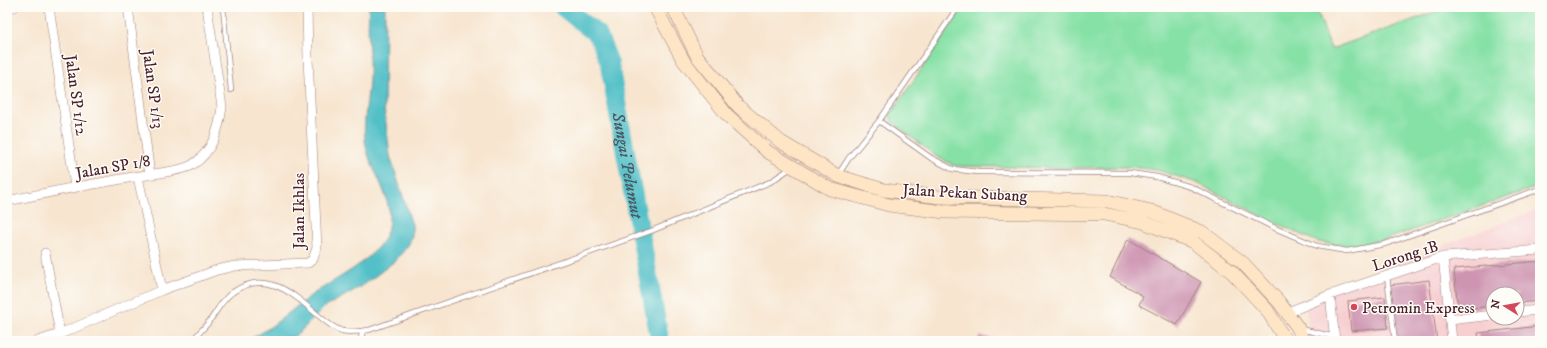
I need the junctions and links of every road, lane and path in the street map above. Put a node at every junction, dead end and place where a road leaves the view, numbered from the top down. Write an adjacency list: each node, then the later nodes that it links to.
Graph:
1 (14, 7): 10 (street)
2 (49, 7): 17 (street, Jalan SP 1/12)
3 (128, 7): 14 (street, Jalan SP 1/13)
4 (207, 7): 14 (street, Jalan SP 1/8)
5 (223, 7): 11 (lane)
6 (307, 7): 24 (street, Jalan Ikhlas)
7 (655, 7): 13 (main road, Jalan Pekan Subang)
8 (673, 7): 15 (main road, Jalan Pekan Subang)
9 (958, 7): 12 (lane)
10 (7, 8)
11 (231, 90)
12 (879, 121): 15 (lane); 18 (lane)
13 (793, 167): 32 (lane); 38 (main road, Jalan Pekan Subang)
14 (150, 175): 16 (street, Jalan SP 1/8)
15 (838, 176): 28 (main road, Jalan Pekan Subang)
16 (138, 177): 17 (street, Jalan SP 1/8); 24 (street)
17 (75, 187): 19 (street, Jalan SP 1/8)
18 (1540, 189)
19 (7, 201)
20 (1540, 250): 22 (street, Lorong 1B)
21 (45, 253): 33 (street)
22 (1443, 257): 23 (street, Lorong 1B); 30 (street)
23 (1387, 276): 25 (street, Lorong 1B); 40 (lane)
24 (162, 290): 33 (street, Jalan Ikhlas)
25 (1330, 296): 28 (street, Lorong 1B); 34 (street)
26 (1540, 310): 27 (street)
27 (1525, 311)
28 (1286, 313): 31 (main road, Jalan Pekan Subang)
29 (1485, 316): 30 (street)
30 (1450, 320): 41 (street)
31 (1298, 328): 34 (lane); 39 (main road, Jalan Pekan Subang)
32 (363, 331): 36 (lane); 37 (lane)
33 (60, 334): 35 (street, Jalan Ikhlas)
34 (1337, 340)
35 (38, 341)
36 (192, 341)
37 (360, 341)
38 (1286, 341)
39 (1303, 341)
40 (1395, 341)
41 (1452, 341)

